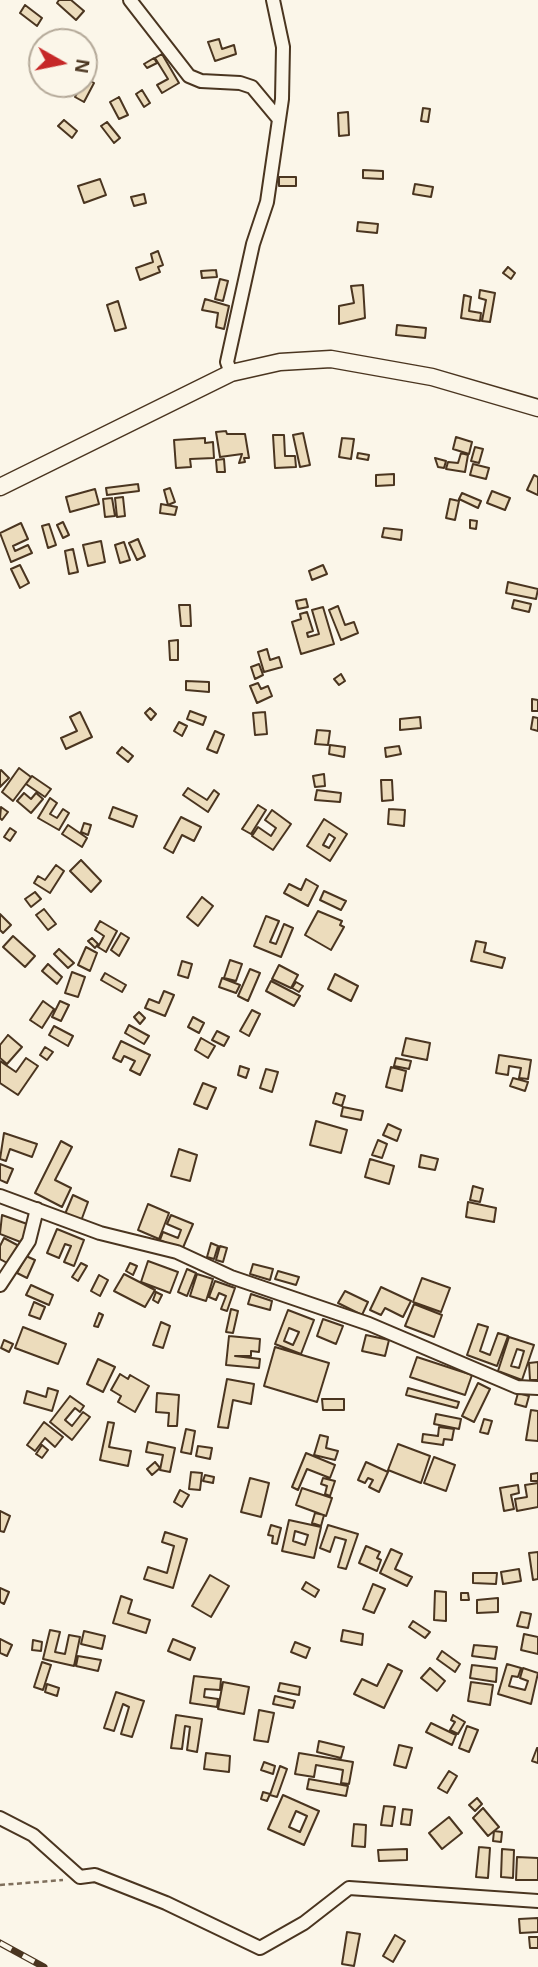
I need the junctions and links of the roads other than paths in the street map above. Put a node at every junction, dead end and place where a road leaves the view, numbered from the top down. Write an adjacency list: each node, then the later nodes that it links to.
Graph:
1 (130, 0): 3 (street)
2 (273, 0): 3 (street)
3 (277, 117): 4 (street)
4 (231, 373): 5 (street); 6 (street)
5 (538, 408)
6 (0, 487)
7 (0, 1196): 8 (street)
8 (37, 1209): 9 (street); 10 (street)
9 (0, 1286)
10 (538, 1388)
11 (0, 1818): 12 (street)
12 (538, 1901)

